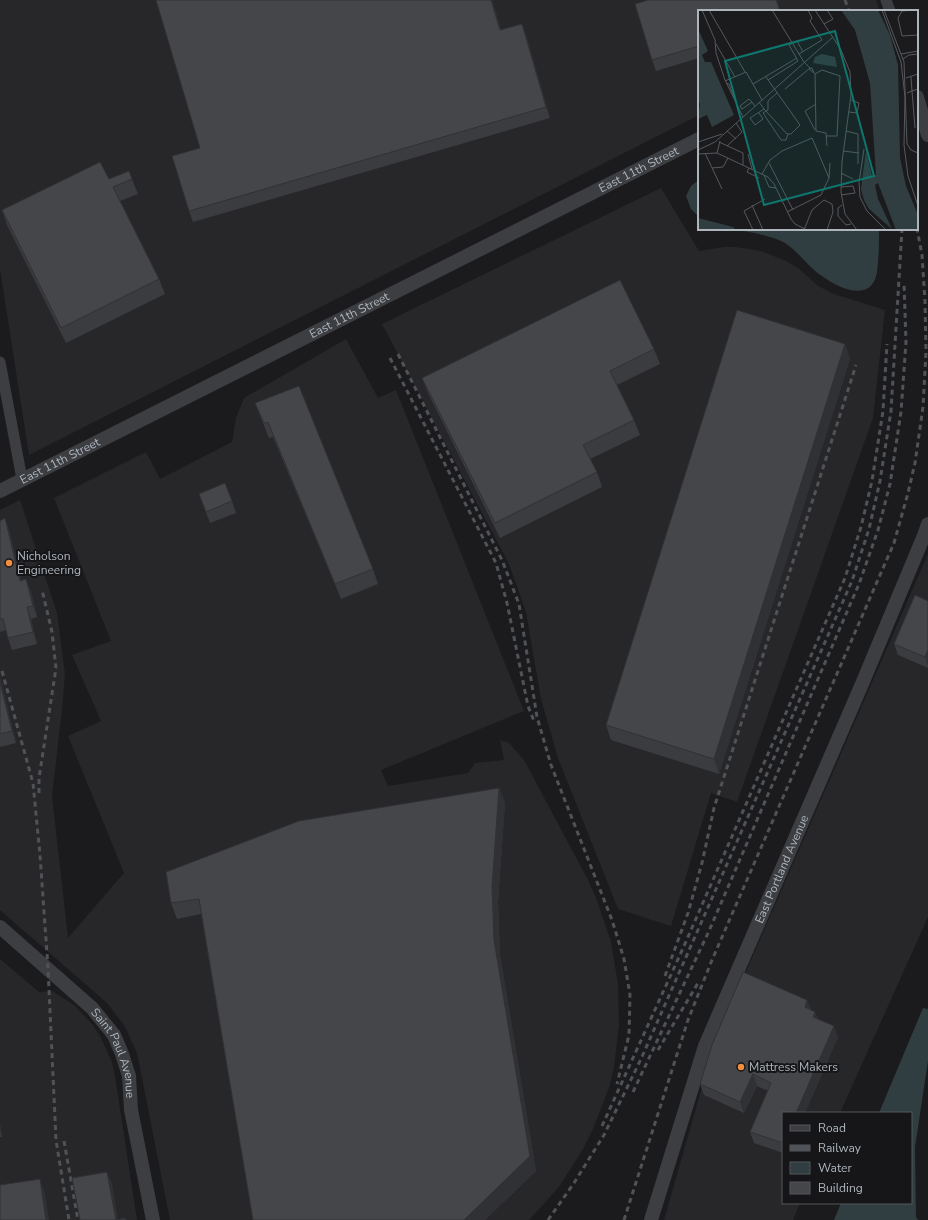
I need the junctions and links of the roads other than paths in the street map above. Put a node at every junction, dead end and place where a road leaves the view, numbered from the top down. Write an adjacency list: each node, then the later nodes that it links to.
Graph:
1 (886, 0): 2 (street)
2 (890, 10)
3 (918, 100): 4 (street)
4 (928, 135)
5 (698, 140): 7 (street, East 11th Street)
6 (0, 362): 7 (street)
7 (22, 479): 8 (street, East 11th Street)
8 (0, 491)
9 (928, 524): 12 (street, East Portland Avenue)
10 (0, 927): 11 (street, Saint Paul Avenue)
11 (154, 1220)
12 (651, 1220)

